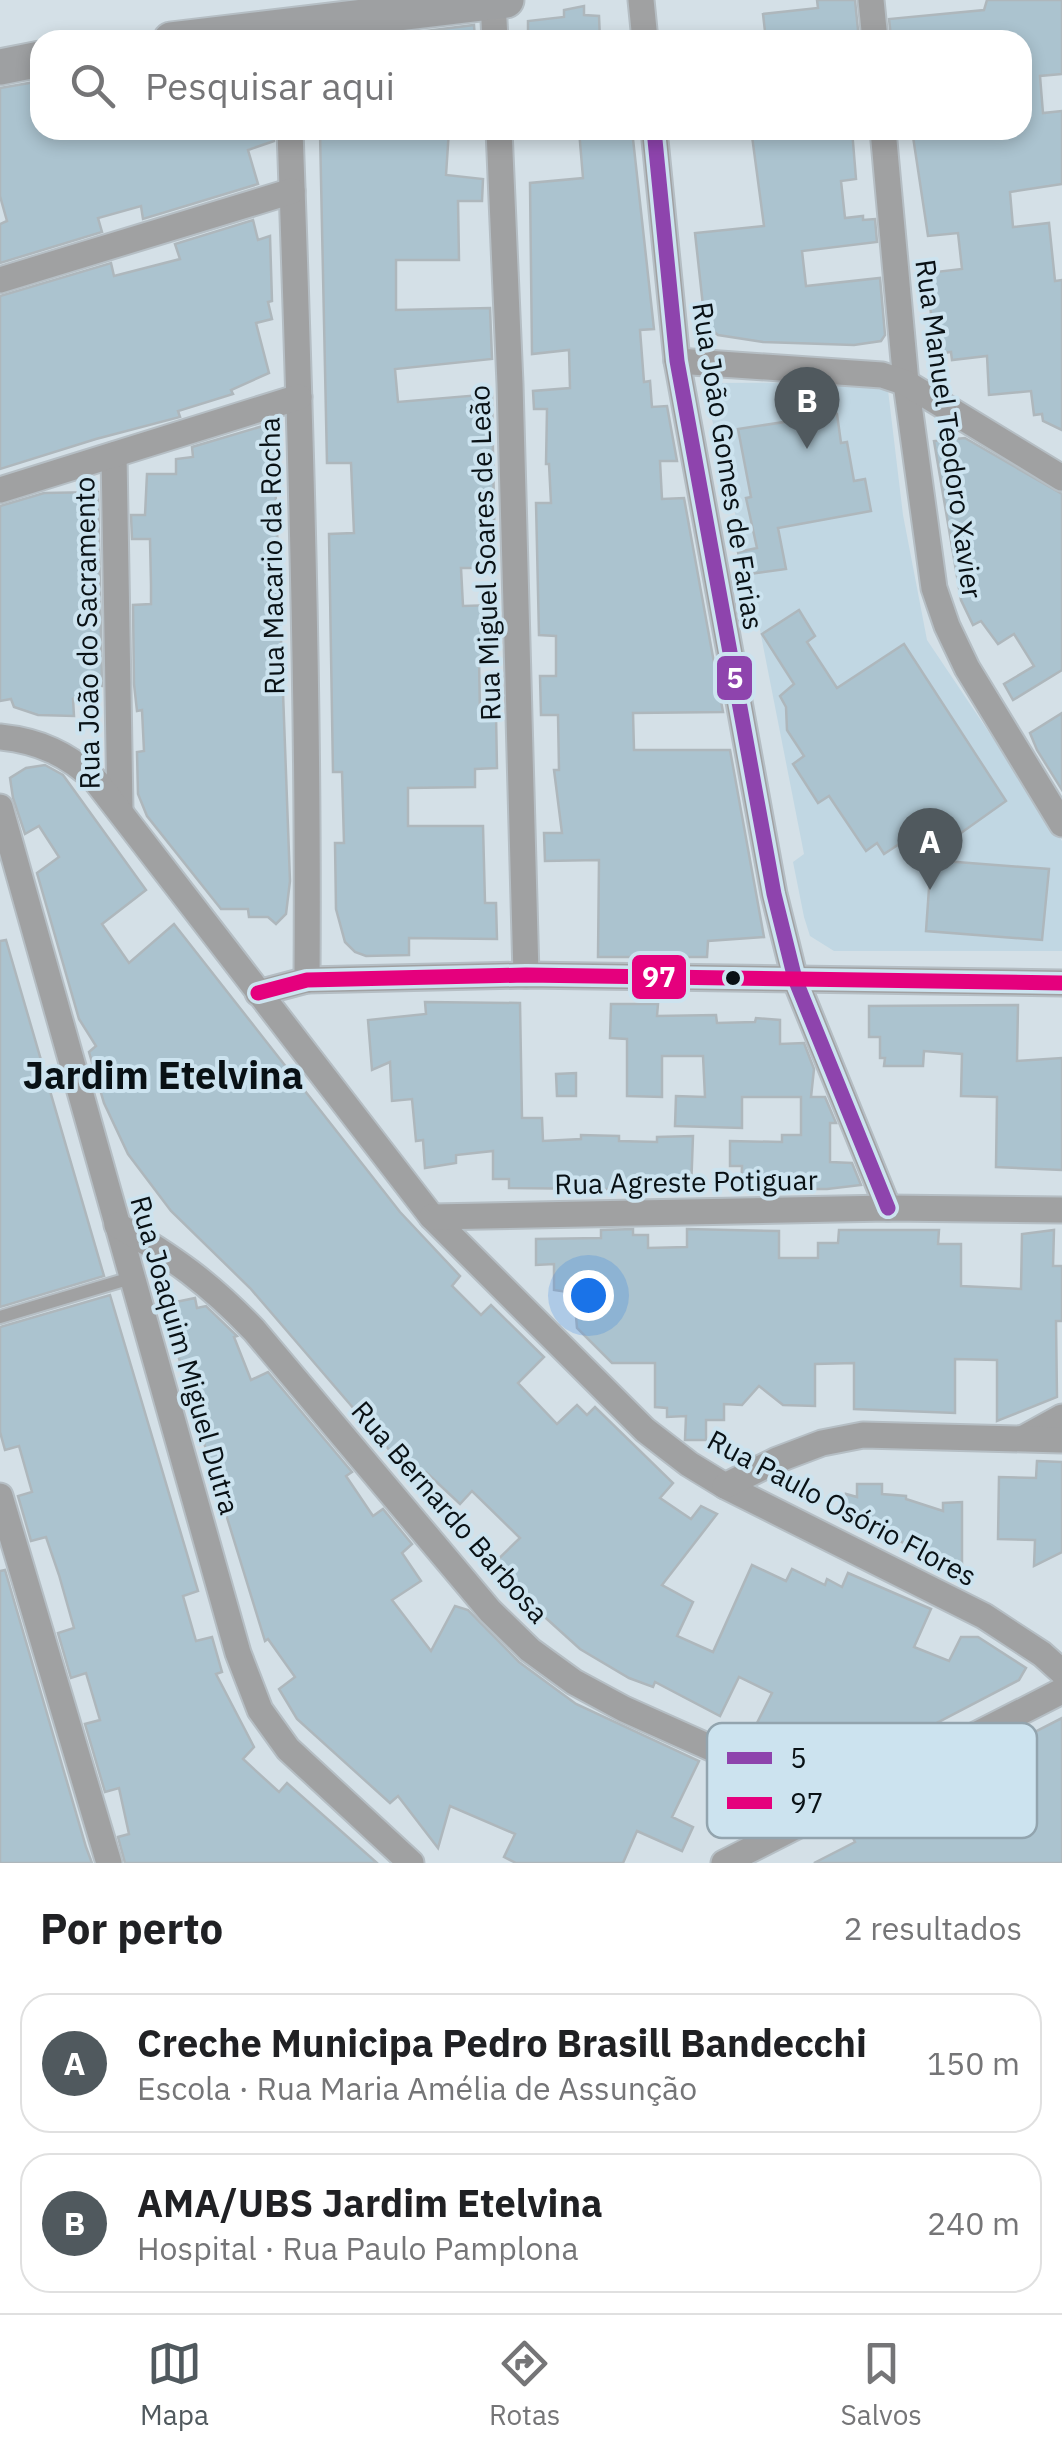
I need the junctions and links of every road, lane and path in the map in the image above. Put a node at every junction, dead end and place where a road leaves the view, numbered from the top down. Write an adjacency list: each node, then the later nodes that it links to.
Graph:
1 (641, 0): 6 (street)
2 (870, 0): 7 (street)
3 (499, 1): 4 (street); 5 (street)
4 (307, 30)
5 (495, 30)
6 (644, 30)
7 (874, 30)
8 (30, 60): 9 (street)
9 (0, 67)
10 (290, 140): 14 (street, Rua Macario da Rocha)
11 (498, 140): 26 (street, Rua Miguel Soares de Leão)
12 (655, 140): 16 (street, Rua João Gomes de Farias)
13 (884, 140): 17 (street, Rua Manuel Teodoro Xavier)
14 (292, 192): 15 (street); 18 (street, Rua Macario da Rocha)
15 (0, 280)
16 (676, 362): 17 (street); 27 (street, Rua João Gomes de Farias)
17 (906, 383): 20 (street); 25 (street, Rua Manuel Teodoro Xavier)
18 (299, 397): 19 (street); 28 (street, Rua Macario da Rocha)
19 (114, 455): 21 (street); 24 (street, Rua João do Sacramento)
20 (1062, 478)
21 (0, 490)
22 (0, 737): 24 (street, Rua Paulo Osório Flores)
23 (0, 807): 34 (street, Rua Joaquim Miguel Dutra)
24 (120, 810): 30 (street, Rua Paulo Osório Flores)
25 (1062, 824)
26 (526, 975): 27 (street); 28 (street)
27 (795, 979): 29 (street); 31 (street, Rua João Gomes de Farias)
28 (307, 980): 30 (street)
29 (1062, 983)
30 (258, 993): 33 (street, Rua Paulo Osório Flores)
31 (888, 1208): 32 (street, Rua Agreste Potiguar); 33 (street, Rua Agreste Potiguar)
32 (1062, 1210)
33 (432, 1217): 40 (street, Rua Paulo Osório Flores)
34 (117, 1224): 35 (street, Rua Joaquim Miguel Dutra); 45 (street, Rua Bernardo Barbosa)
35 (131, 1278): 36 (lane); 48 (street, Rua Joaquim Miguel Dutra)
36 (0, 1316)
37 (1062, 1417): 38 (street)
38 (1024, 1438): 39 (street); 40 (street)
39 (1062, 1440)
40 (725, 1486): 42 (street, Rua Paulo Osório Flores)
41 (0, 1496): 47 (street)
42 (1062, 1672)
43 (1062, 1691): 44 (street)
44 (998, 1723)
45 (707, 1746)
46 (771, 1838): 49 (street)
47 (108, 1863)
48 (410, 1863)
49 (724, 1863)

